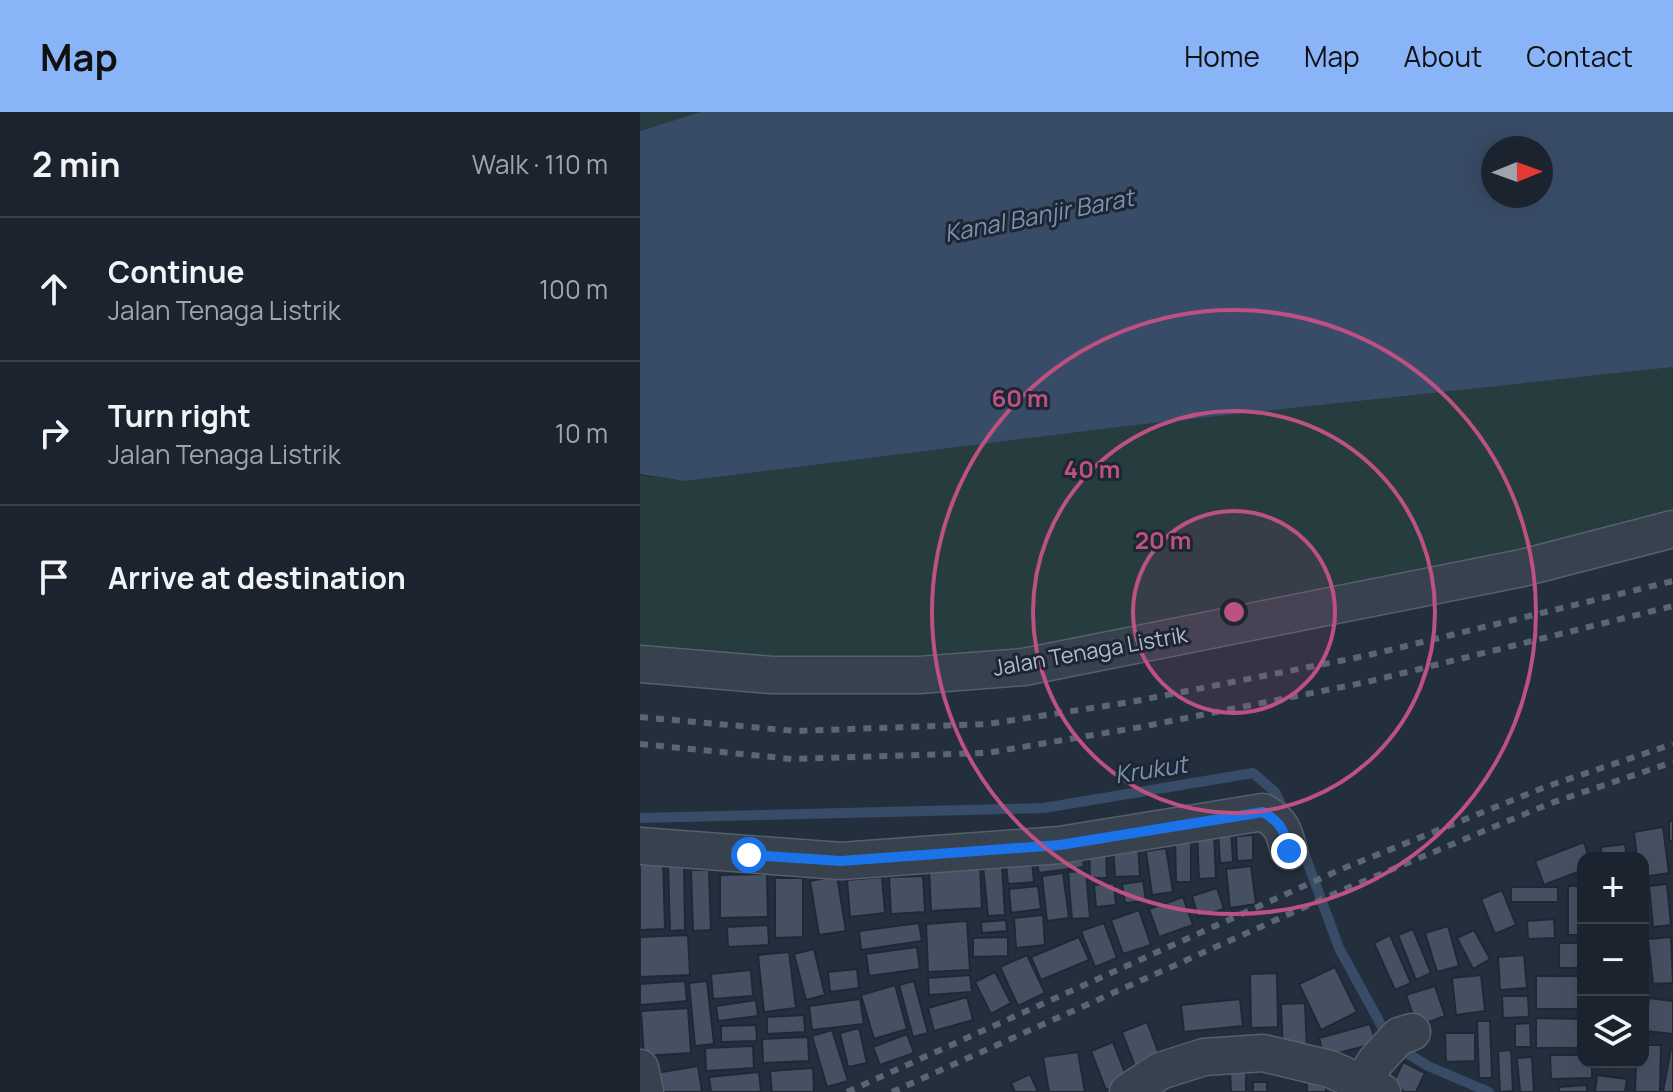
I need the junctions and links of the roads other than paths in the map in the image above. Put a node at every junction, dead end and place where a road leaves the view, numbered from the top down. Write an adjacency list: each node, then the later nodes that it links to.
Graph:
1 (1673, 529): 2 (street, Jalan Tenaga Listrik)
2 (640, 664)
3 (640, 846): 4 (street)
4 (1289, 851)
5 (1370, 1066): 8 (street)
6 (640, 1068): 7 (street)
7 (645, 1092)
8 (1128, 1092)

